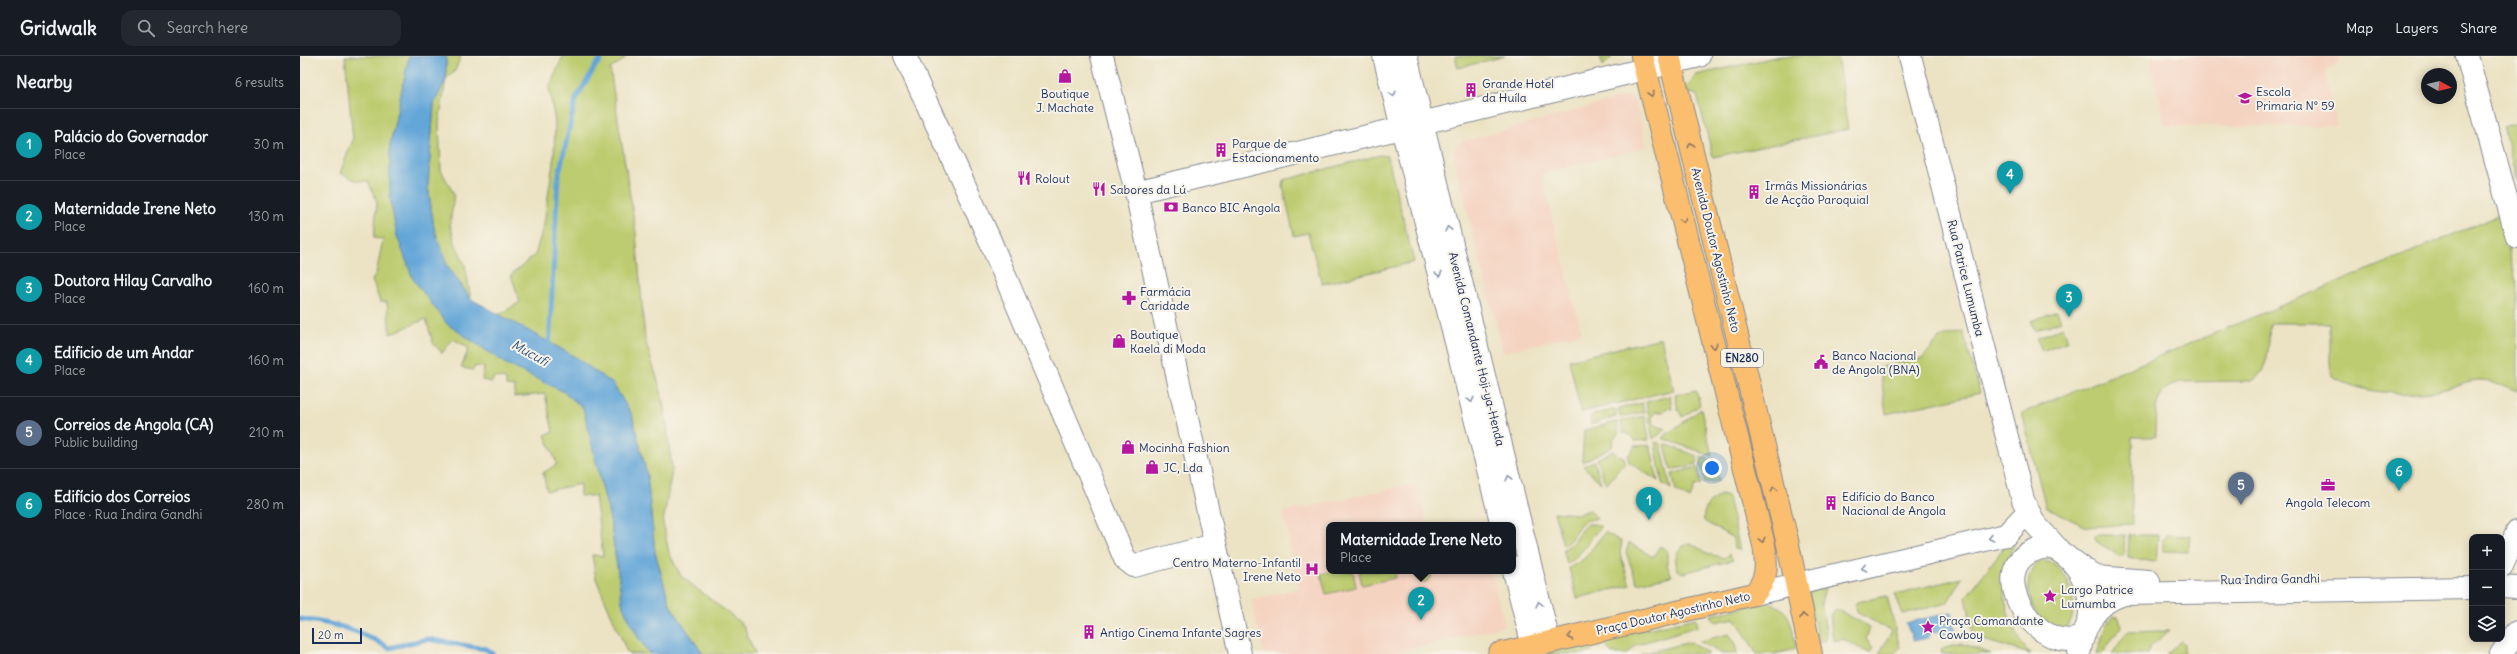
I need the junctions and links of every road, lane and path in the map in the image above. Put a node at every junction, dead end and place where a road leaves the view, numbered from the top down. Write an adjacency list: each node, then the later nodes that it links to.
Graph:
1 (905, 56): 18 (street)
2 (1102, 56): 11 (street)
3 (1384, 56): 10 (street, Avenida Comandante Hoji-ya-Henda, one-way to 10)
4 (1406, 56): 10 (street, Avenida Comandante Hoji-ya-Henda)
5 (1699, 56): 8 (street)
6 (1910, 56): 13 (street, Rua Patrice Lumumba)
7 (2467, 56): 12 (street)
8 (1670, 60): 9 (street); 26 (main road, Avenida Doutor Agostinho Neto / EN280, one-way to 8)
9 (1644, 63): 10 (street); 30 (main road, Avenida Doutor Agostinho Neto / EN280, one-way to 30)
10 (1412, 126): 11 (street); 14 (street, Avenida Comandante Hoji-ya-Henda, one-way to 14); 15 (street, Avenida Comandante Hoji-ya-Henda, one-way to 10)
11 (1136, 192): 18 (street)
12 (2517, 237)
13 (2022, 509): 19 (street, Rua Patrice Lumumba); 21 (street, Rua Patrice Lumumba); 26 (street, one-way to 26)
14 (1501, 522)
15 (1511, 522)
16 (2517, 532): 20 (street)
17 (1516, 544): 33 (street, Avenida Comandante Hoji-ya-Henda, one-way to 17)
18 (1214, 545): 35 (street)
19 (2065, 555): 21 (street); 25 (street, Rua Indira Gandhi); 31 (street)
20 (2505, 559)
21 (2016, 569): 34 (street)
22 (2517, 571): 23 (street)
23 (2505, 573)
24 (1516, 574): 33 (street)
25 (2469, 574)
26 (1797, 584): 30 (street, Praça Doutor Agostinho Neto); 37 (main road, Avenida Doutor Agostinho Neto / EN280, one-way to 26)
27 (2505, 587): 29 (street)
28 (2469, 588): 31 (street, Rua Indira Gandhi)
29 (2517, 588)
30 (1754, 594): 33 (main road, Praça Doutor Agostinho Neto, one-way to 33)
31 (2086, 628): 34 (street); 38 (street)
32 (2517, 632): 39 (street)
33 (1541, 644): 36 (main road, Praça Doutor Agostinho Neto)
34 (2050, 651)
35 (1240, 654)
36 (1499, 654)
37 (1811, 654)
38 (2079, 654)
39 (2501, 654)

